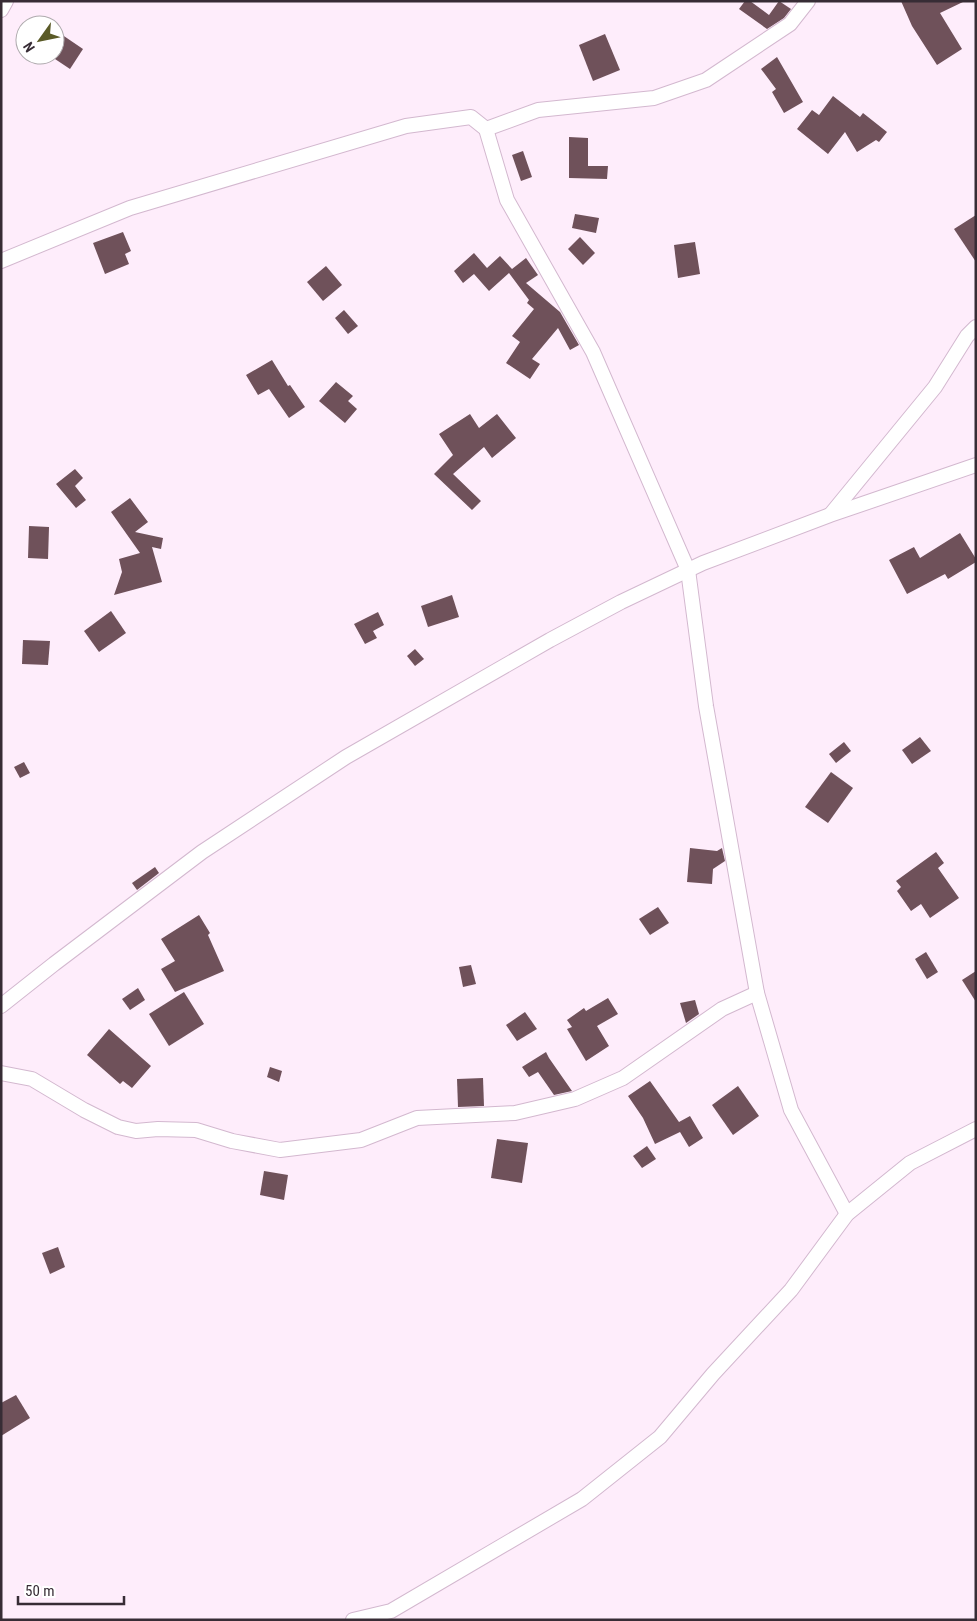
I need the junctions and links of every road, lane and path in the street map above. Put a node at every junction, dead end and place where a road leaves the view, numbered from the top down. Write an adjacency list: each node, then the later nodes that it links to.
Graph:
1 (6, 1): 3 (street)
2 (808, 1): 4 (street)
3 (1, 10)
4 (486, 129): 5 (street); 9 (street)
5 (1, 261)
6 (976, 327): 8 (street)
7 (976, 465): 8 (street)
8 (830, 515): 9 (street)
9 (688, 570): 10 (street); 11 (street)
10 (757, 992): 12 (street); 14 (street)
11 (1, 1006)
12 (1, 1073)
13 (976, 1129): 14 (street)
14 (847, 1214): 15 (street)
15 (353, 1620)

